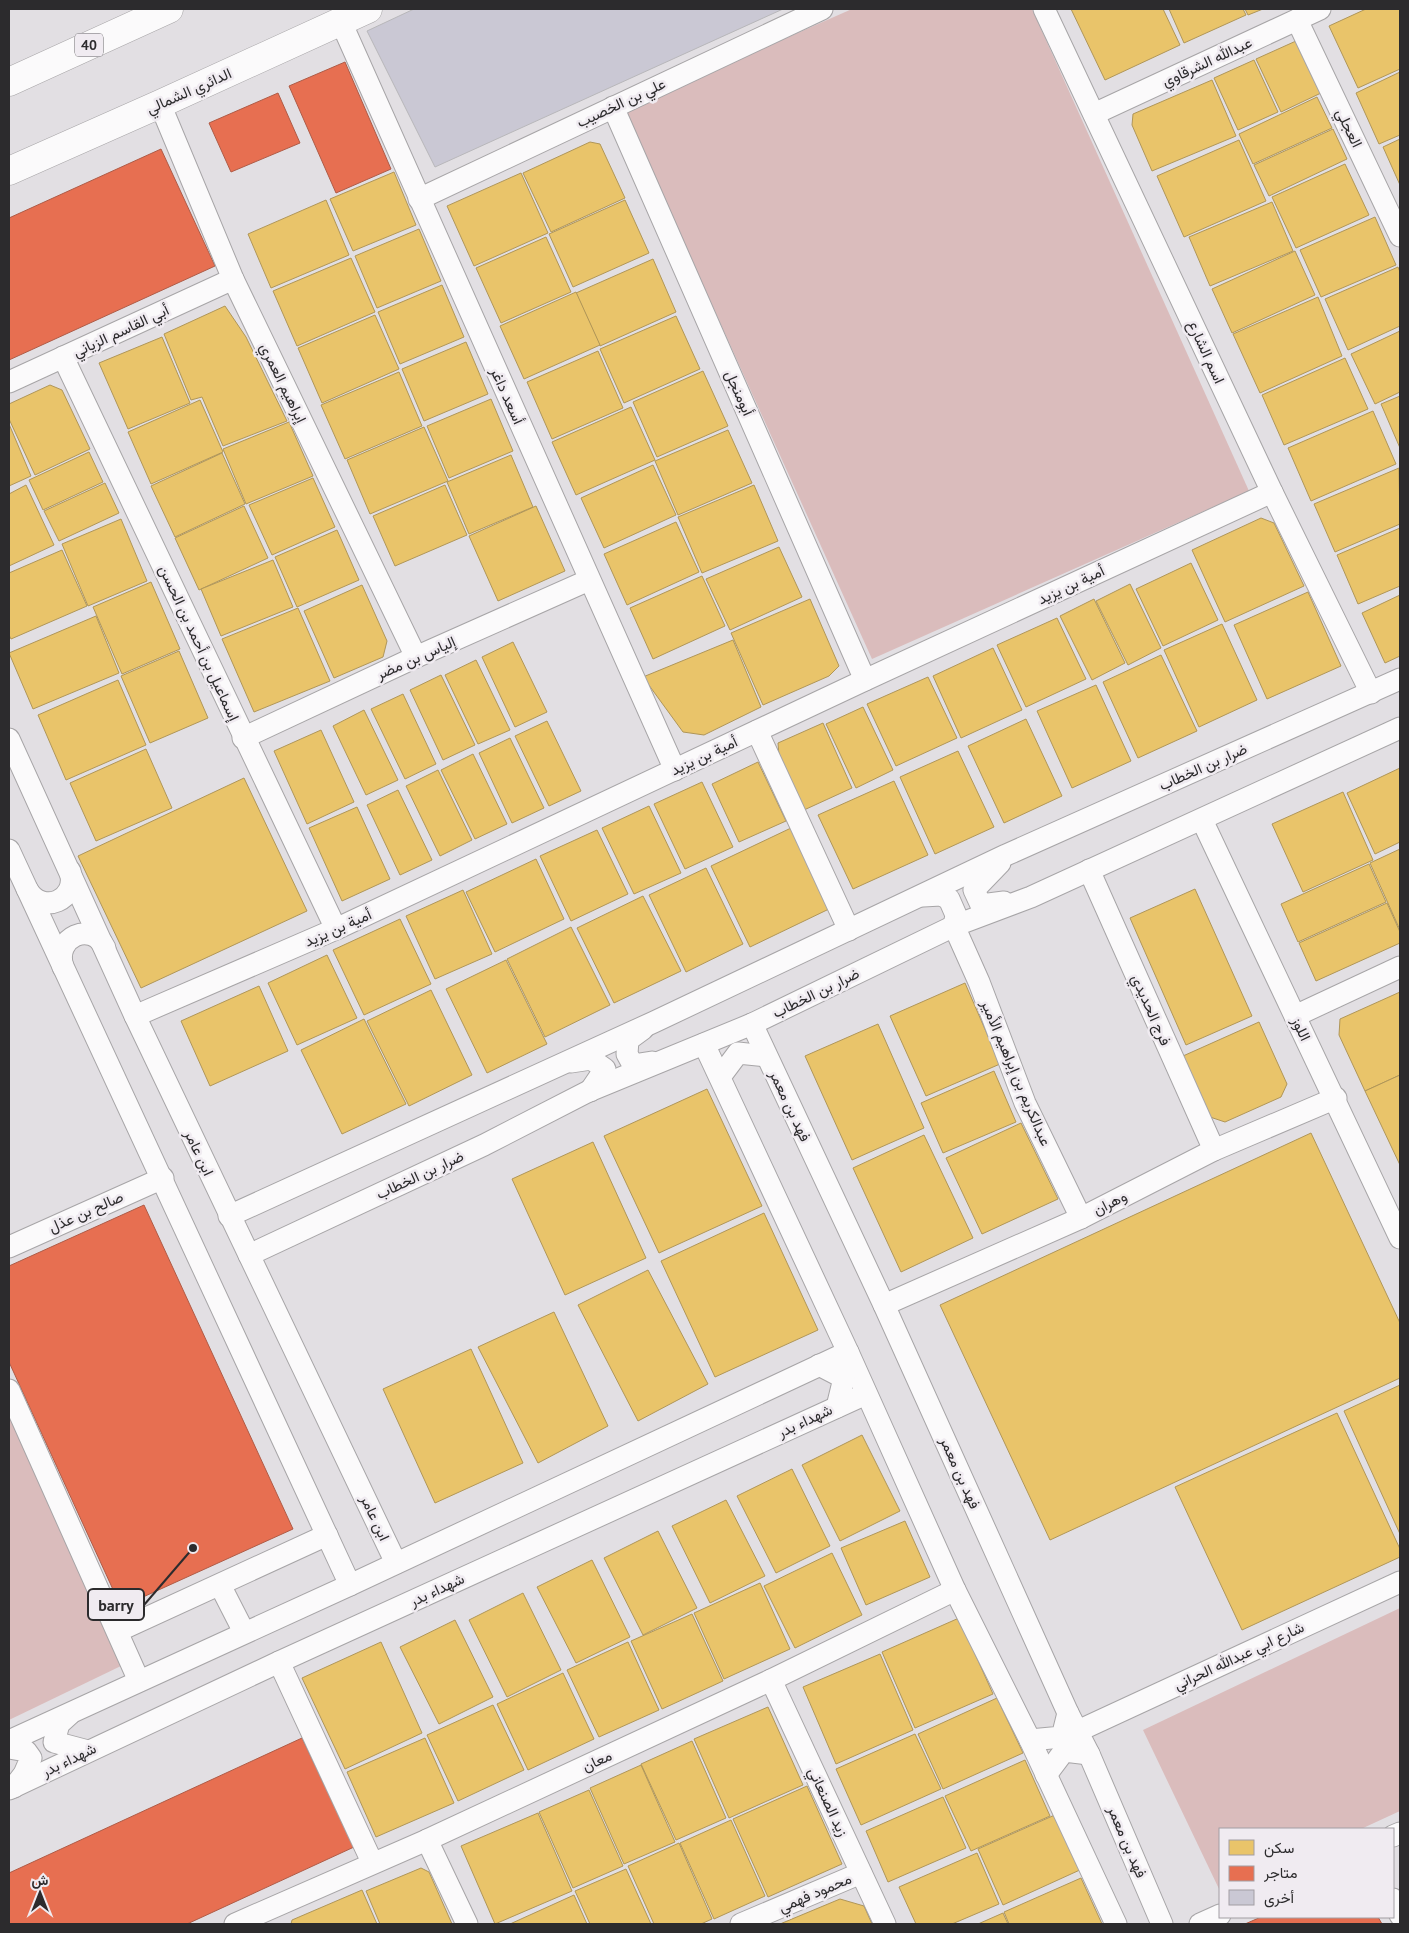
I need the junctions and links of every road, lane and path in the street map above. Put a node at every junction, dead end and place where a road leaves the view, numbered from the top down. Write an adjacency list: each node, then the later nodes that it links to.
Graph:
1 (169, 9): 8 (main road, 40)
2 (368, 9): 7 (main road, الدائري الشمالي)
3 (822, 9): 10 (street, علي بن الخصيب)
4 (1044, 9): 11 (street, اسم الشارع)
5 (1320, 9): 6 (street, عبدالله الشرقاوي)
6 (1297, 20): 11 (street, عبدالله الشرقاوي); 14 (street, العجلي)
7 (341, 22): 9 (main road, الدائري الشمالي); 13 (street, أسعد داغر)
8 (9, 82)
9 (160, 104): 12 (main road, الدائري الشمالي); 15 (street, إبراهيم العمري)
10 (613, 107): 13 (street, علي بن الخصيب); 22 (street, أبومنجل)
11 (1094, 114): 18 (street, اسم الشارع)
12 (9, 171)
13 (419, 199): 19 (street, أسعد داغر)
14 (1400, 236)
15 (233, 279): 16 (street, أبي القاسم الزياني); 20 (street, إبراهيم العمري)
16 (63, 357): 17 (street, أبي القاسم الزياني); 26 (street, إسماعيل بن أحمد بن الحسن)
17 (9, 382)
18 (1272, 492): 22 (street, أمية بن يزيد); 23 (street, اسم الشارع)
19 (589, 580): 20 (street, إلياس بن مضر); 28 (street, أسعد داغر)
20 (416, 657): 26 (street, إلياس بن مضر)
21 (1400, 679): 23 (street, ضرار بن الخطاب)
22 (865, 680): 25 (street, أمية بن يزيد)
23 (1371, 693): 31 (street, ضرار بن الخطاب)
24 (1400, 728): 29 (street, ضرار بن الخطاب)
25 (757, 731): 28 (street, أمية بن يزيد); 39 (street)
26 (243, 738): 38 (street, إسماعيل بن أحمد بن الحسن)
27 (9, 739): 32 (street, ابن عامر)
28 (675, 770): 38 (street, أمية بن يزيد)
29 (1202, 820): 33 (street, ضرار بن الخطاب); 44 (street, اللوز)
30 (9, 850): 34 (street)
31 (1006, 855): 35 (street, ضرار بن الخطاب); 36 (street, ضرار بن الخطاب)
32 (70, 870): 34 (street); 40 (street, ابن عامر)
33 (1088, 870): 36 (street, ضرار بن الخطاب); 54 (street, فرج الحديدي)
34 (27, 889): 41 (street)
35 (923, 896): 37 (street, ضرار بن الخطاب); 39 (street, ضرار بن الخطاب)
36 (1031, 897): 37 (street, ضرار بن الخطاب)
37 (954, 926): 46 (street, ضرار بن الخطاب); 58 (street, عبدالكريم بن إبراهيم الأمير)
38 (336, 929): 43 (street, أمية بن يزيد)
39 (849, 930): 45 (street, ضرار بن الخطاب)
40 (106, 950): 41 (street); 43 (street, ابن عامر)
41 (63, 967): 55 (street)
42 (1400, 967): 44 (street)
43 (134, 1016): 57 (street, ابن عامر)
44 (1295, 1016): 53 (street, اللوز)
45 (654, 1022): 48 (street, ضرار بن الخطاب); 50 (street, ضرار بن الخطاب)
46 (752, 1024): 47 (street, ضرار بن الخطاب); 49 (street, فهد بن معمر)
47 (704, 1044): 48 (street, ضرار بن الخطاب); 51 (street)
48 (675, 1054): 52 (street, ضرار بن الخطاب)
49 (766, 1056): 51 (street); 62 (street, فهد بن معمر)
50 (561, 1064): 52 (street, ضرار بن الخطاب); 57 (street, ضرار بن الخطاب)
51 (720, 1077): 63 (street)
52 (589, 1091): 61 (street, ضرار بن الخطاب)
53 (1336, 1098): 54 (street, وهران); 56 (street, اللوز)
54 (1214, 1150): 58 (street, وهران)
55 (163, 1178): 60 (street, صالح بن عذل); 68 (street)
56 (1394, 1208): 59 (street, اللوز)
57 (229, 1216): 61 (street, ابن عامر)
58 (1081, 1218): 62 (street, وهران)
59 (1400, 1238)
60 (9, 1247)
61 (249, 1255): 69 (street, ابن عامر)
62 (884, 1305): 80 (street, فهد بن معمر)
63 (848, 1352): 64 (street); 66 (street)
64 (819, 1365): 67 (street); 69 (street)
65 (9, 1390): 74 (street)
66 (866, 1394): 67 (street, شهداء بدر); 73 (street)
67 (836, 1407): 76 (street, شهداء بدر)
68 (327, 1536): 71 (street); 72 (street)
69 (396, 1563): 72 (street)
70 (1400, 1582): 80 (street, شارع ابي عبدالله الحراني)
71 (220, 1585): 74 (street); 75 (street)
72 (350, 1585): 75 (street)
73 (955, 1590): 77 (street, معان); 81 (street)
74 (118, 1631): 78 (street)
75 (244, 1632): 78 (street)
76 (280, 1662): 84 (street, شهداء بدر); 89 (street)
77 (771, 1680): 88 (street, معان); 90 (street, زيد الصنعاني)
78 (139, 1681): 79 (street)
79 (72, 1712): 82 (street); 84 (street)
80 (1073, 1722): 81 (street); 85 (street, فهد بن معمر)
81 (1030, 1740): 86 (street)
82 (9, 1741)
83 (9, 1748): 87 (street)
84 (88, 1751): 87 (street, شهداء بدر)
85 (1089, 1754): 86 (street); 99 (street, فهد بن معمر)
86 (1046, 1775): 98 (street)
87 (11, 1788)
88 (427, 1840): 89 (street, معان); 95 (street)
89 (372, 1862): 94 (street, معان)
90 (861, 1873): 96 (street, محمود فهمي); 97 (street, زيد الصنعاني)
91 (1394, 1901): 93 (street)
92 (1219, 1915): 100 (street)
93 (1400, 1915)
94 (248, 1922)
95 (467, 1924)
96 (741, 1924)
97 (885, 1924)
98 (1116, 1924)
99 (1162, 1924)
100 (1200, 1924)

